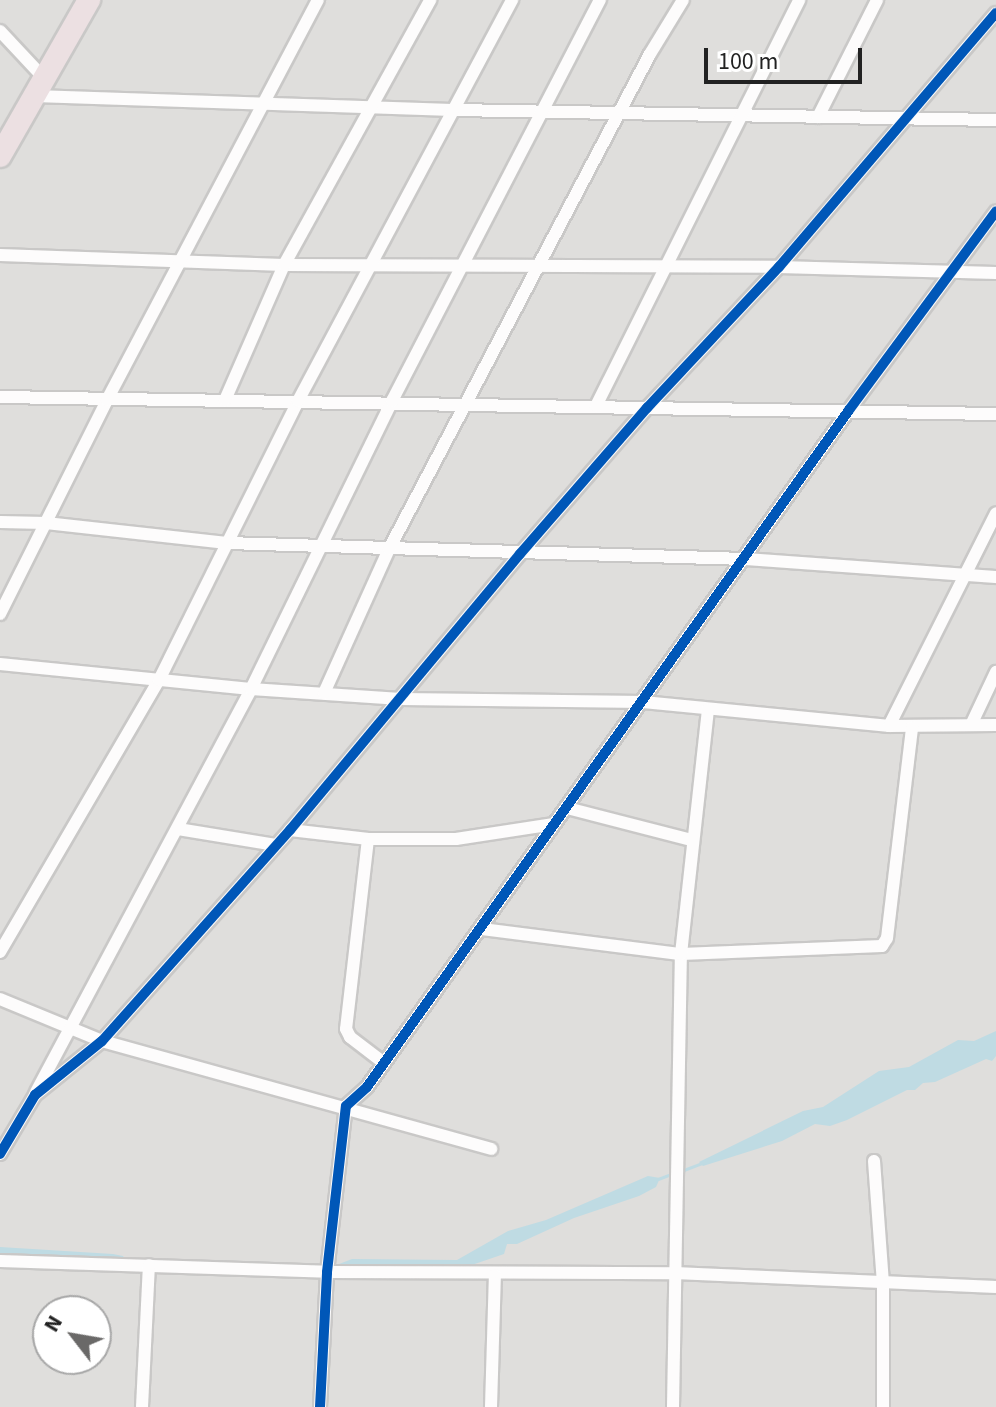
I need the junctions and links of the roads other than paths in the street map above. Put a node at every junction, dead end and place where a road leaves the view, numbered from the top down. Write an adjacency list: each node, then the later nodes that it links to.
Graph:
1 (89, 0): 11 (highway)
2 (318, 0): 12 (street)
3 (430, 0): 13 (street)
4 (512, 0): 14 (street)
5 (600, 0): 15 (street)
6 (683, 0): 16 (street)
7 (799, 0): 17 (street)
8 (877, 0): 18 (street)
9 (996, 13): 19 (street)
10 (0, 31): 11 (street)
11 (39, 87): 12 (street); 21 (highway)
12 (263, 104): 13 (street); 24 (street)
13 (370, 108): 14 (street); 27 (street)
14 (454, 110): 15 (street); 25 (street)
15 (544, 110): 16 (street); 26 (street)
16 (620, 113): 17 (street); 28 (street)
17 (741, 116): 18 (street); 29 (street)
18 (818, 117): 19 (street)
19 (909, 118): 20 (street); 30 (street)
20 (996, 120)
21 (0, 156)
22 (996, 211): 31 (street)
23 (0, 255): 24 (street)
24 (180, 262): 27 (street); 34 (street)
25 (370, 263): 26 (street); 27 (street); 36 (street)
26 (462, 264): 28 (street); 37 (street)
27 (284, 265): 35 (street)
28 (540, 266): 29 (street); 38 (street)
29 (666, 267): 30 (street); 39 (street)
30 (779, 267): 31 (street); 40 (street)
31 (955, 271): 32 (street); 41 (street)
32 (996, 273)
33 (0, 397): 34 (street)
34 (107, 400): 35 (street); 45 (street)
35 (225, 400): 36 (street)
36 (298, 401): 37 (street); 46 (street)
37 (392, 401): 38 (street); 47 (street)
38 (466, 403): 39 (street); 48 (street)
39 (596, 406): 40 (street)
40 (647, 408): 41 (street); 49 (street)
41 (849, 410): 42 (street); 50 (street)
42 (996, 414)
43 (996, 513): 51 (street)
44 (0, 522): 45 (street)
45 (46, 523): 46 (street); 53 (street)
46 (227, 543): 47 (street); 56 (street)
47 (320, 545): 48 (street); 57 (street)
48 (389, 549): 49 (street); 58 (street)
49 (520, 554): 50 (street); 59 (street)
50 (745, 559): 51 (street); 60 (street)
51 (964, 577): 52 (street); 64 (street)
52 (996, 577)
53 (0, 614)
54 (0, 664): 56 (street)
55 (996, 672): 62 (street)
56 (159, 680): 57 (street); 74 (street)
57 (251, 689): 58 (street); 68 (street)
58 (324, 693): 59 (street)
59 (401, 699): 60 (street); 69 (street)
60 (644, 702): 61 (street); 66 (street)
61 (708, 709): 64 (street); 71 (street)
62 (971, 725): 63 (street); 65 (street)
63 (996, 725)
64 (889, 726): 65 (street)
65 (912, 727): 75 (street)
66 (567, 808): 67 (street); 71 (street)
67 (554, 824): 70 (street); 73 (street)
68 (178, 829): 72 (street); 77 (street)
69 (290, 830): 70 (street); 72 (street)
70 (368, 839): 79 (street)
71 (692, 840): 75 (street)
72 (276, 845): 78 (street)
73 (482, 929): 75 (street); 79 (street)
74 (0, 952)
75 (681, 954): 88 (street)
76 (0, 999): 77 (street)
77 (71, 1028): 78 (street); 80 (street)
78 (102, 1041): 80 (street); 81 (street)
79 (384, 1063): 81 (street)
80 (35, 1095): 83 (street)
81 (346, 1106): 82 (street); 87 (street)
82 (491, 1149)
83 (0, 1154)
84 (874, 1161): 90 (street)
85 (0, 1261): 86 (street)
86 (149, 1265): 87 (street); 92 (street)
87 (327, 1272): 89 (street); 93 (street)
88 (675, 1273): 89 (street); 90 (street); 95 (street)
89 (495, 1275): 94 (street)
90 (883, 1283): 91 (street); 96 (street)
91 (996, 1287)
92 (142, 1407)
93 (320, 1407)
94 (491, 1407)
95 (673, 1407)
96 (883, 1407)

